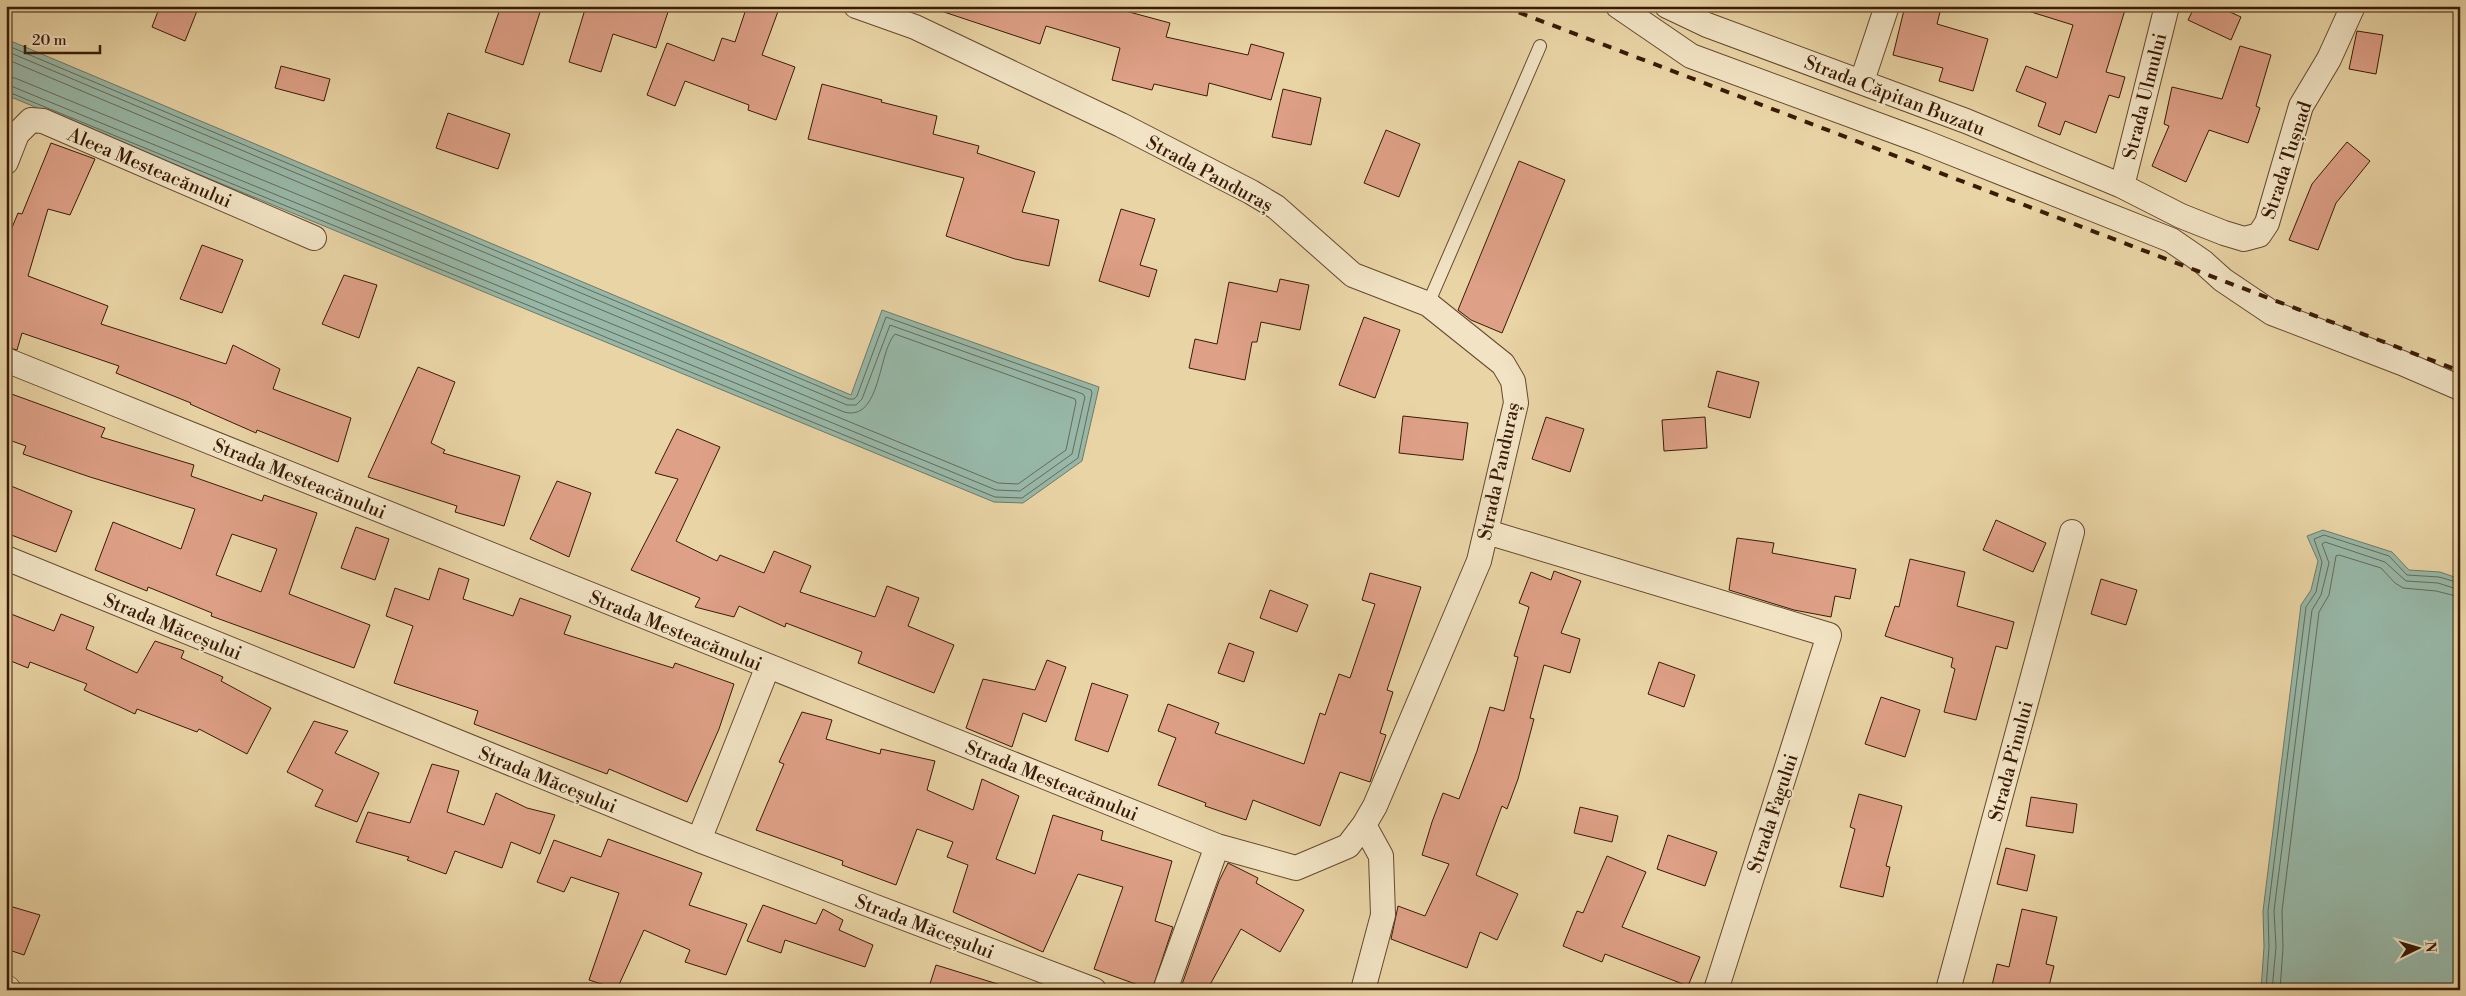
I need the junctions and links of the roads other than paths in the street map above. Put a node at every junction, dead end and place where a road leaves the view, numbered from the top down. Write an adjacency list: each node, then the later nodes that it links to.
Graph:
1 (856, 6): 12 (street, Strada Panduraș)
2 (1618, 6): 14 (street)
3 (1667, 6): 8 (street, Strada Căpitan Buzatu)
4 (1886, 6): 8 (street)
5 (2167, 6): 10 (street, Strada Ulmului)
6 (2353, 6): 10 (street, Strada Tușnad)
7 (1540, 46): 12 (lane)
8 (1862, 81): 10 (street, Strada Căpitan Buzatu)
9 (6, 162): 11 (street, Aleea Mesteacănului)
10 (2122, 186)
11 (314, 238)
12 (1428, 304): 15 (street, Strada Panduraș)
13 (6, 360): 18 (street, Strada Mesteacănului)
14 (2460, 388)
15 (1487, 532): 19 (street, Strada Panduraș); 26 (street, Strada Fagului)
16 (2072, 532): 27 (street, Strada Pinului)
17 (6, 558): 20 (street, Strada Măceșului)
18 (768, 666): 20 (street); 21 (street, Strada Mesteacănului)
19 (1364, 825): 22 (street, Strada Panduraș); 25 (street)
20 (699, 840): 23 (street, Strada Măceșului)
21 (1217, 846): 22 (street, Strada Mesteacănului); 24 (street)
22 (1348, 846)
23 (1094, 990)
24 (1165, 990)
25 (1363, 990)
26 (1716, 990)
27 (1948, 990)

